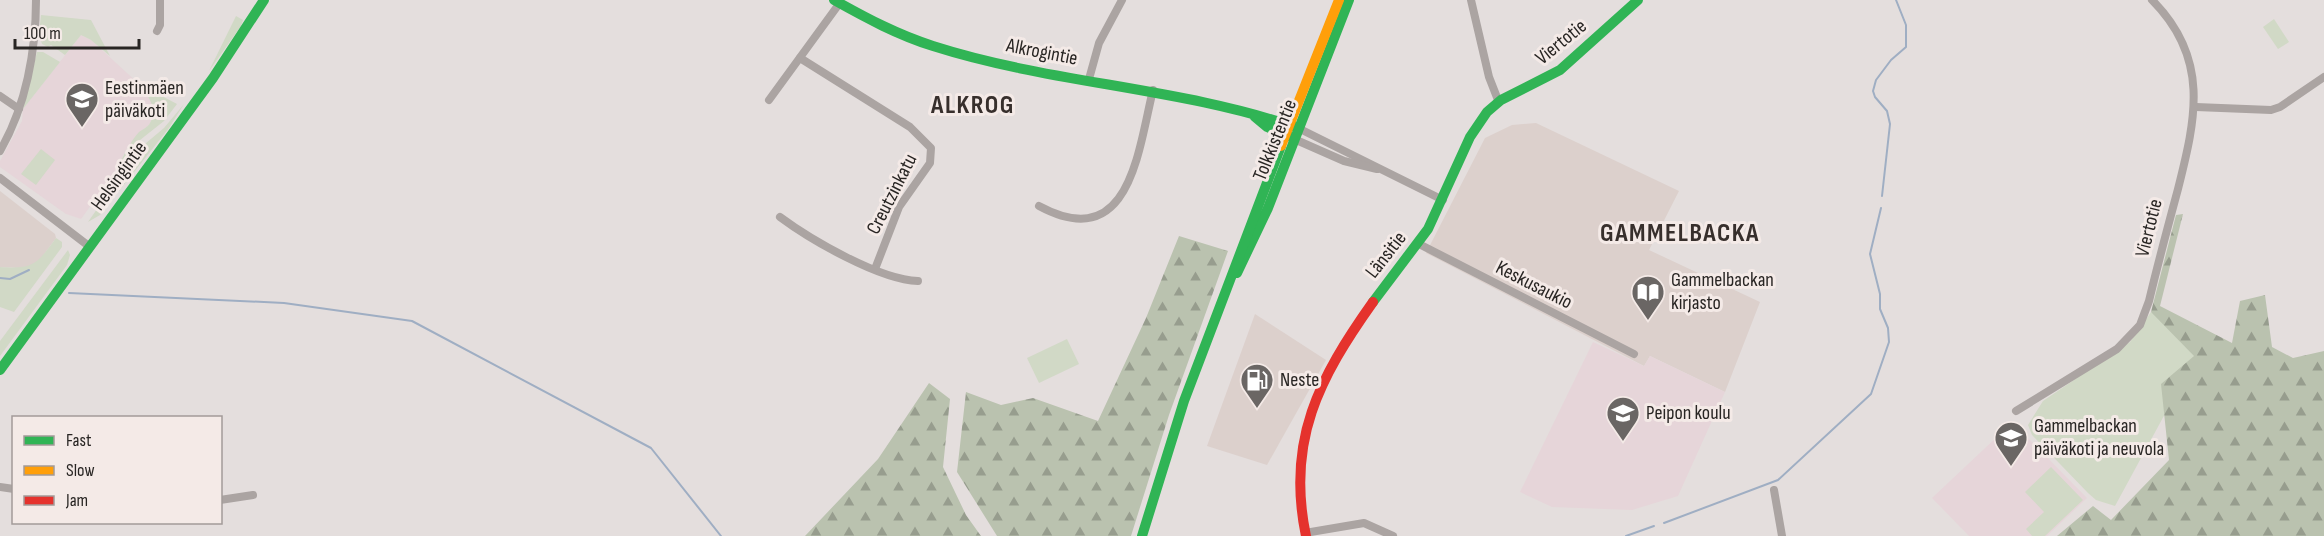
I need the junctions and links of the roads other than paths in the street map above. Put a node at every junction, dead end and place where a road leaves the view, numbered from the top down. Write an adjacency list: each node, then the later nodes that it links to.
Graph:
1 (36, 0): 20 (street)
2 (160, 0): 11 (street)
3 (264, 0): 28 (street, Helsingintie)
4 (1122, 0): 14 (street)
5 (1340, 0): 21 (street, Tolkkistentie)
6 (1349, 0): 21 (street, Tolkkistentie)
7 (1471, 0): 18 (street)
8 (1638, 0): 18 (street, Viertotie)
9 (2152, 0): 19 (street, Viertotie)
10 (836, 2): 12 (street); 14 (street, Alkrogintie)
11 (157, 31)
12 (800, 58): 17 (street); 29 (street, Creutzinkatu)
13 (2324, 76): 19 (street)
14 (1089, 79): 15 (street, Alkrogintie)
15 (1153, 90): 21 (street, Alkrogintie); 25 (street)
16 (0, 96): 20 (street)
17 (769, 100)
18 (1498, 100): 24 (street, Länsitie)
19 (2196, 107): 33 (street, Viertotie)
20 (19, 109): 22 (street)
21 (1292, 132): 24 (street); 38 (street, Tolkkistentie)
22 (0, 151)
23 (0, 178): 28 (street)
24 (1443, 200): 27 (street, Länsitie)
25 (1039, 206)
26 (780, 217): 29 (street)
27 (1419, 244): 31 (street, Keskusaukio); 37 (street, Länsitie)
28 (90, 247): 32 (street, Helsingintie)
29 (874, 269): 30 (street)
30 (918, 281)
31 (1634, 354)
32 (0, 370)
33 (2016, 411)
34 (1774, 490): 40 (street)
35 (253, 495): 36 (street)
36 (222, 500)
37 (1306, 534): 39 (street)
38 (1142, 536)
39 (1393, 536)
40 (1782, 536)

